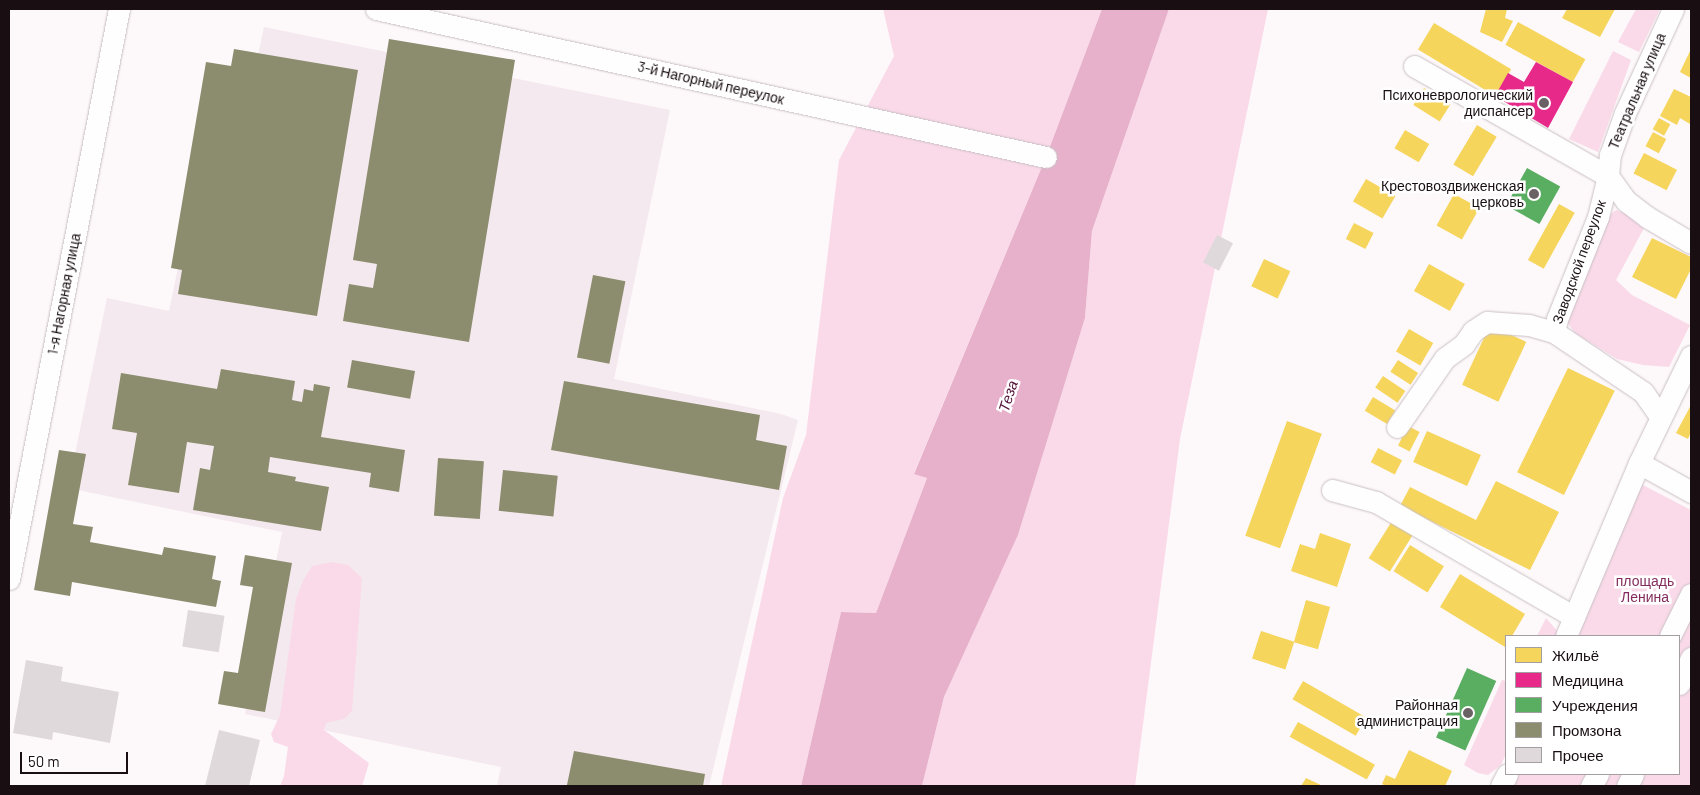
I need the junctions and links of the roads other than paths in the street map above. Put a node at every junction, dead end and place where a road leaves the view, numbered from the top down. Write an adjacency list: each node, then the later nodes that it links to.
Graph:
1 (119, 9): 15 (street, 1-я Нагорная улица)
2 (376, 9): 5 (street, 3-й Нагорный переулок)
3 (1673, 9): 6 (street, Театральная улица)
4 (1414, 66): 6 (street)
5 (1046, 157)
6 (1608, 176): 7 (street); 8 (street, Заводской переулок)
7 (1691, 243)
8 (1554, 332): 10 (street, Заводской переулок); 11 (street)
9 (1691, 356): 10 (street)
10 (1660, 416): 12 (street)
11 (1397, 427)
12 (1639, 463): 14 (street); 17 (street)
13 (1332, 490): 17 (street)
14 (1691, 492)
15 (9, 578)
16 (1691, 594): 19 (street)
17 (1574, 617): 18 (street)
18 (1566, 635)
19 (1670, 635)
20 (1691, 658): 21 (street)
21 (1680, 682)
22 (1597, 775): 24 (street)
23 (1632, 775): 25 (street)
24 (1591, 786)
25 (1626, 786)

